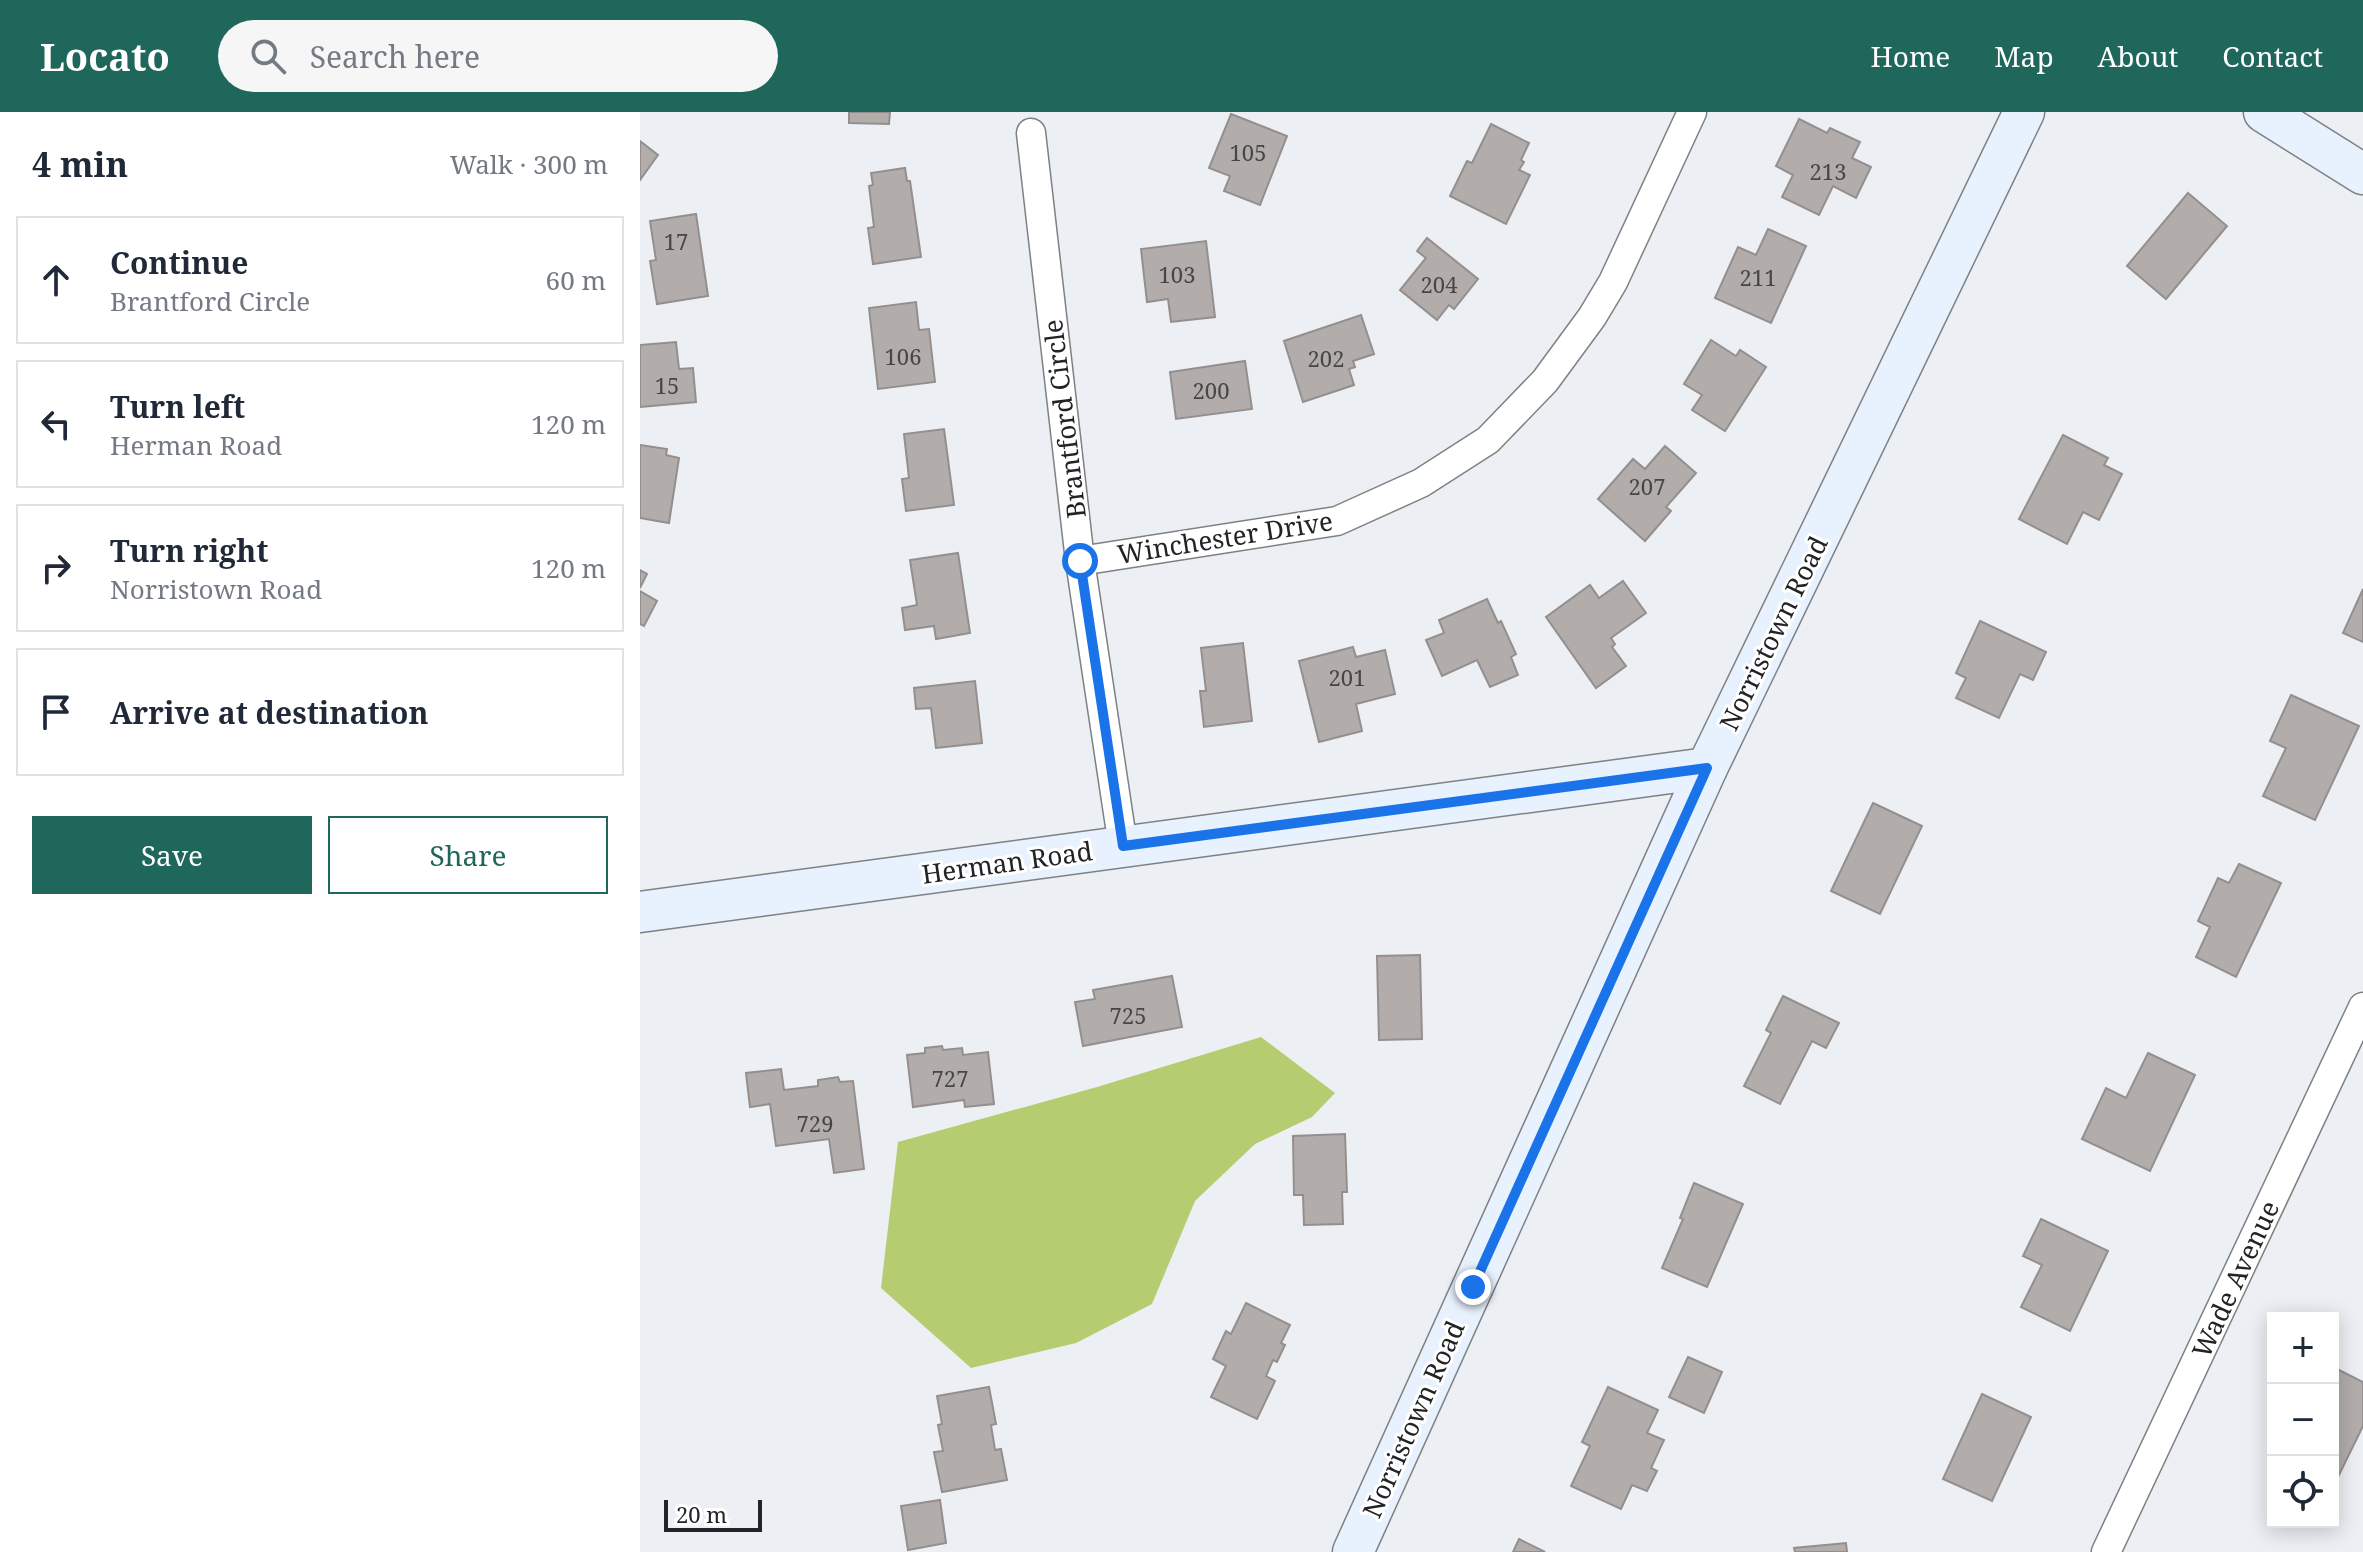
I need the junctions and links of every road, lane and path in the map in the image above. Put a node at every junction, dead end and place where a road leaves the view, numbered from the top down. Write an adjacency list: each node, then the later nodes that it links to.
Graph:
1 (1692, 112): 6 (street, Winchester Drive)
2 (2024, 112): 7 (main road, Norristown Road)
3 (2264, 112): 5 (main road)
4 (1031, 133): 6 (street, Brantford Circle)
5 (2363, 174)
6 (1080, 561): 8 (street, Brantford Circle)
7 (1707, 768): 8 (main road, Herman Road); 11 (main road, Norristown Road)
8 (1123, 846): 9 (main road, Herman Road)
9 (640, 912)
10 (2363, 1007): 12 (street, Wade Avenue)
11 (1353, 1552)
12 (2106, 1552)

